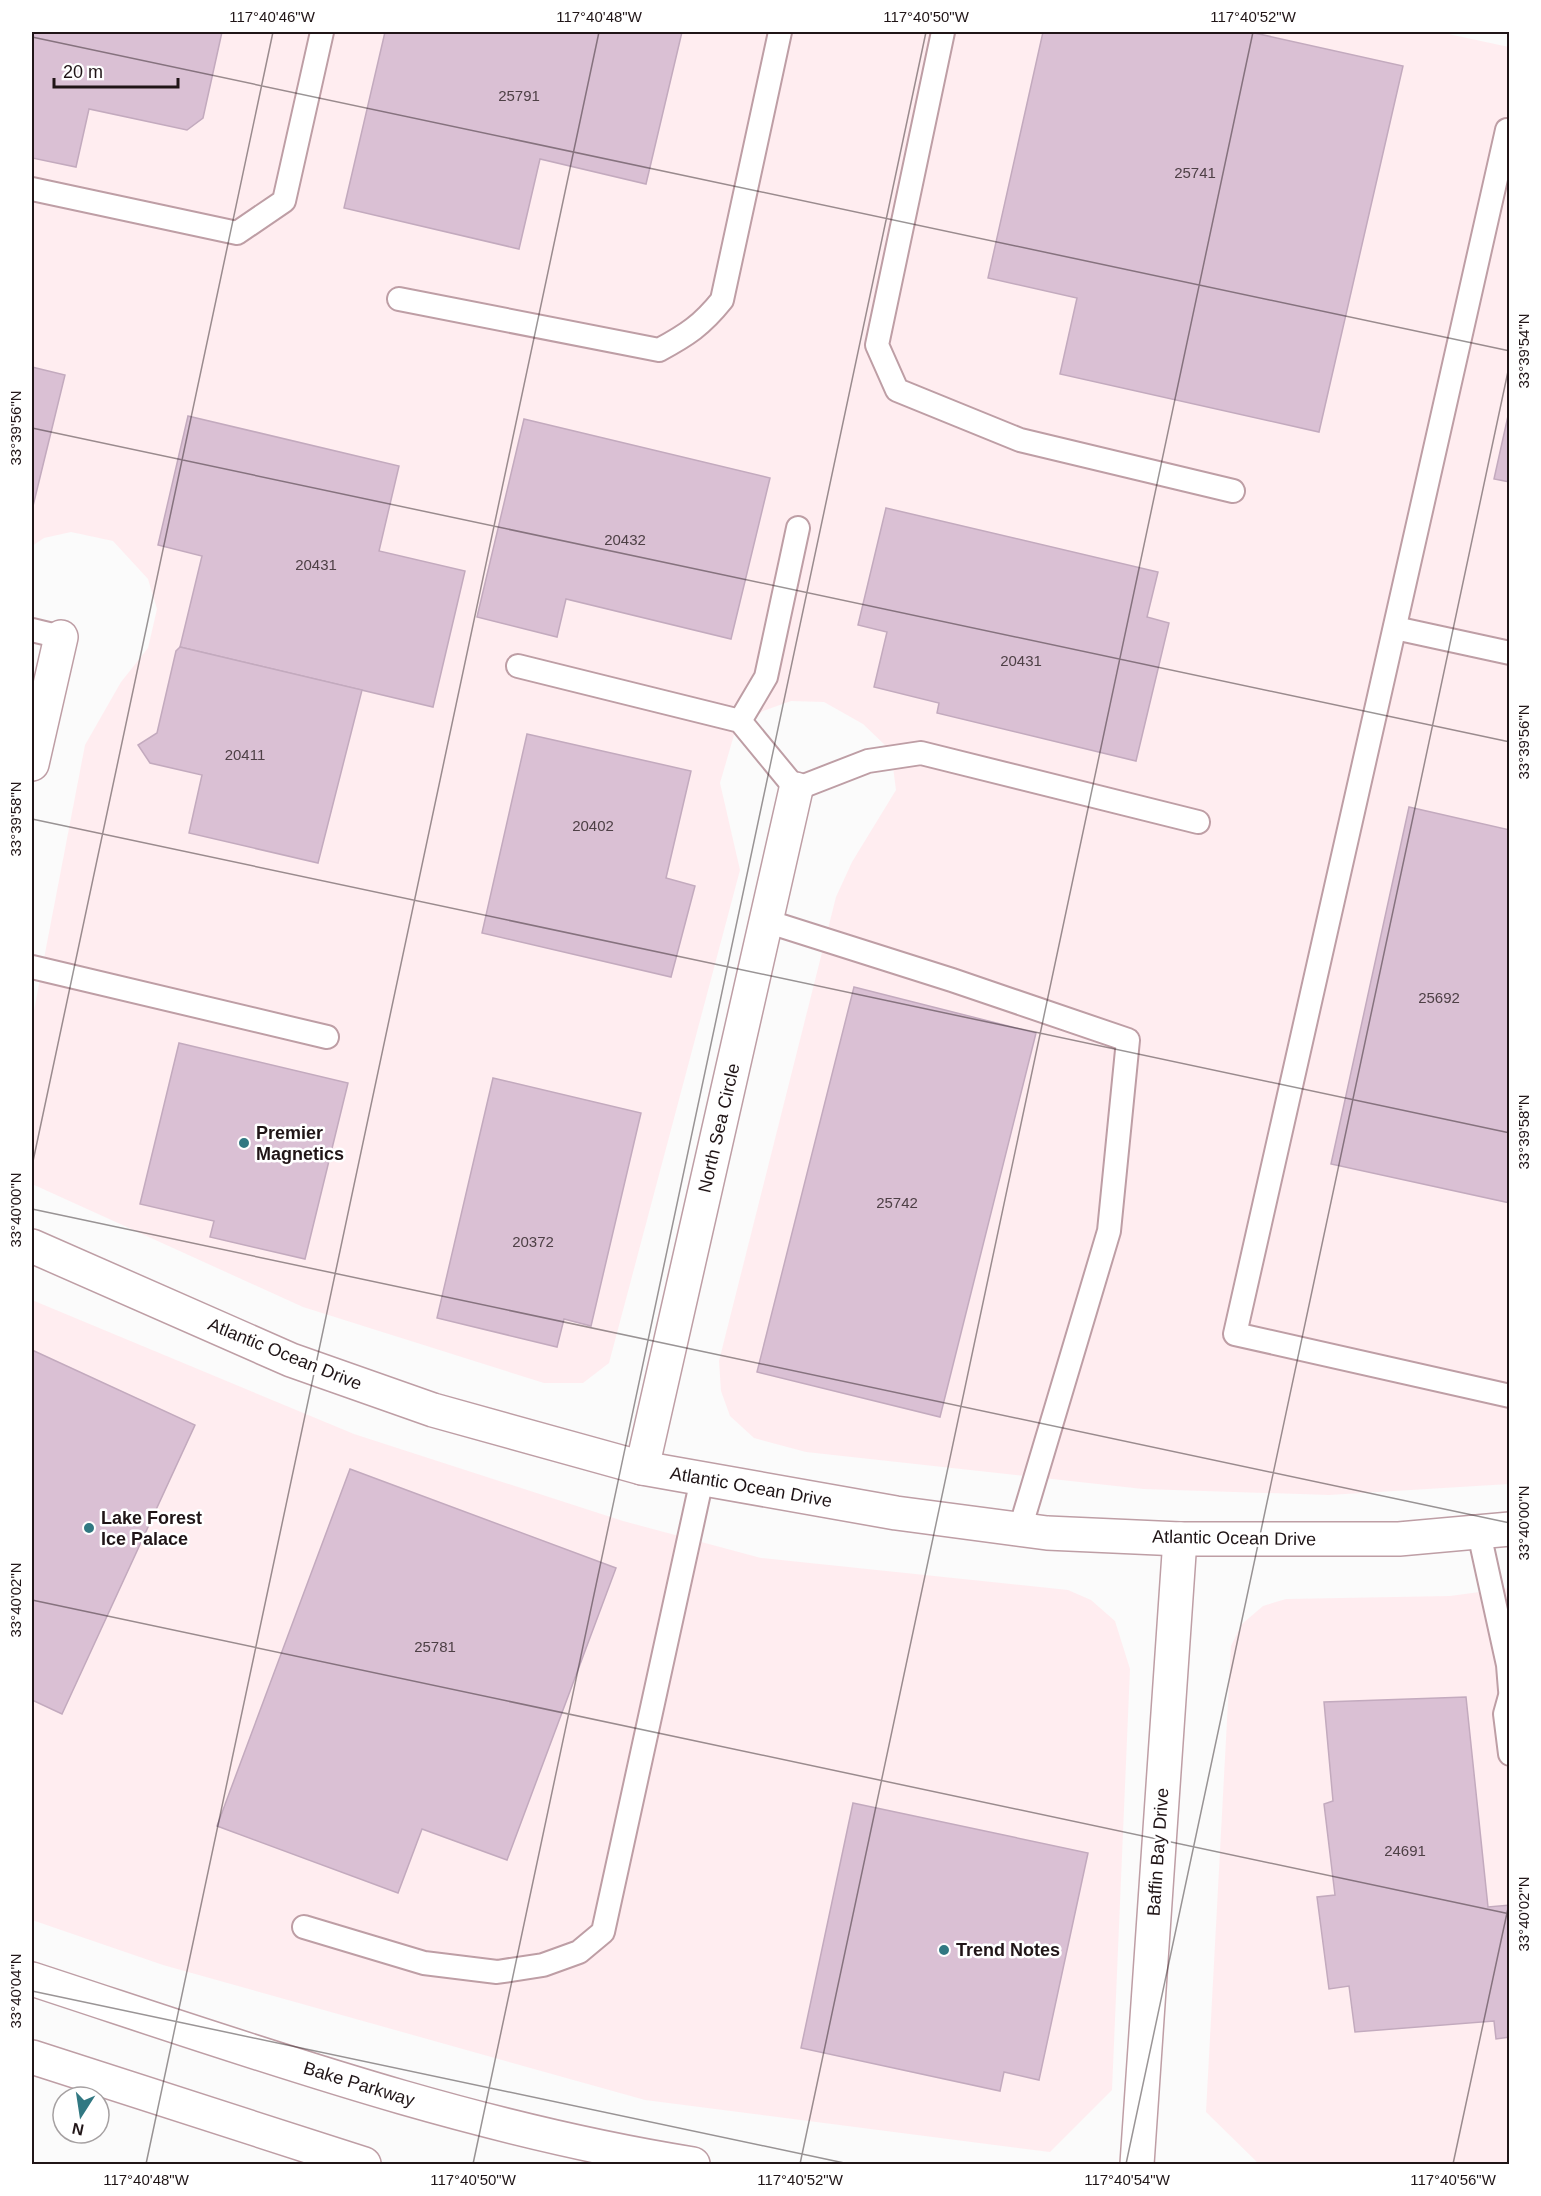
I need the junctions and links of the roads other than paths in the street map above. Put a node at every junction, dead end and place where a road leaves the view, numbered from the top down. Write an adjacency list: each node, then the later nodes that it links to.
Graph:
1 (322, 32): 5 (lane)
2 (780, 32): 6 (lane)
3 (943, 32): 7 (lane)
4 (1509, 131): 9 (lane)
5 (32, 189)
6 (399, 299)
7 (1233, 491)
8 (798, 528): 13 (lane)
9 (1395, 628): 11 (lane); 21 (lane)
10 (46, 633): 14 (street)
11 (1509, 653)
12 (518, 666): 13 (lane)
13 (740, 721): 15 (lane)
14 (32, 765)
15 (796, 789): 16 (lane); 17 (street, North Sea Circle)
16 (1198, 822)
17 (766, 921): 22 (street, North Sea Circle); 24 (lane)
18 (32, 967): 19 (lane)
19 (327, 1037)
20 (32, 1246): 22 (street, Atlantic Ocean Drive)
21 (1509, 1396)
22 (642, 1468): 23 (street, Atlantic Ocean Drive)
23 (702, 1479): 24 (street, Atlantic Ocean Drive); 30 (lane)
24 (1020, 1529): 26 (street, Atlantic Ocean Drive)
25 (1494, 1531): 26 (street, Atlantic Ocean Drive); 27 (lane)
26 (1179, 1539): 35 (street, Baffin Bay Drive)
27 (1509, 1690)
28 (1509, 1696): 29 (lane)
29 (1509, 1754)
30 (304, 1927)
31 (32, 1979): 34 (street, Bake Parkway)
32 (32, 2057): 33 (street)
33 (364, 2164)
34 (693, 2164)
35 (1137, 2164)

